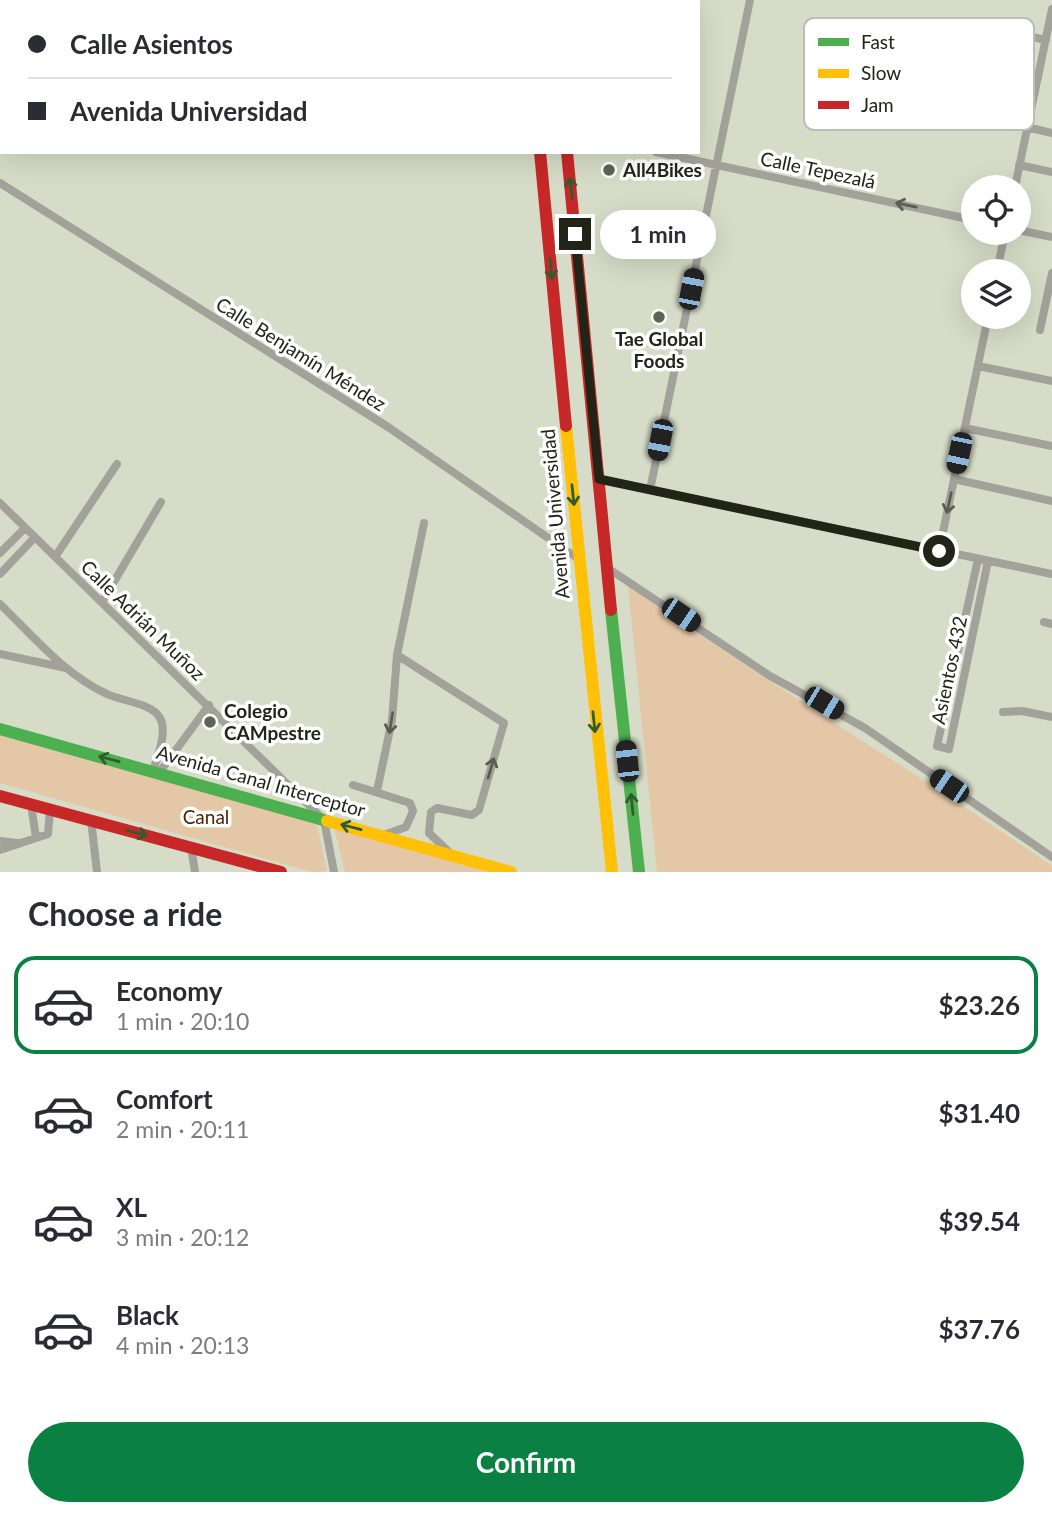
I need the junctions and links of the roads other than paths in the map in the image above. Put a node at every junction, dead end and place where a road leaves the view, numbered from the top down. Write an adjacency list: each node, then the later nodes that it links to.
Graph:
1 (750, 0): 14 (street)
2 (1052, 9): 4 (street)
3 (1034, 38): 4 (street)
4 (1045, 40): 6 (street)
5 (1034, 77): 6 (street)
6 (1038, 78): 7 (street)
7 (1034, 96)
8 (1034, 129): 10 (street)
9 (1026, 130): 15 (street)
10 (1052, 133)
11 (540, 154): 43 (main road, Avenida Universidad, one-way to 43)
12 (567, 154): 30 (main road, one-way to 12)
13 (666, 154): 14 (street, Calle Tepezalá)
14 (716, 164): 19 (street, Calle Tepezalá, one-way to 14); 32 (street)
15 (1019, 165): 16 (street); 17 (street)
16 (1052, 172)
17 (1017, 175)
18 (0, 183): 43 (street, Calle Benjamín Méndez)
19 (961, 217)
20 (1031, 232): 21 (street)
21 (1052, 237)
22 (1052, 273): 24 (street)
23 (986, 329): 25 (street)
24 (1040, 330)
25 (978, 366): 26 (street); 27 (street)
26 (1052, 381)
27 (965, 428): 28 (street); 31 (street)
28 (1052, 446)
29 (117, 464): 41 (street)
30 (599, 479): 32 (street); 45 (main road)
31 (954, 479): 33 (street); 39 (street, one-way to 39)
32 (650, 490): 39 (street)
33 (1052, 501)
34 (162, 502): 50 (street)
35 (0, 503): 37 (street, Calle Adrián Muñoz)
36 (424, 523): 53 (street)
37 (25, 528): 38 (street, Calle Adrián Muñoz); 40 (street)
38 (35, 537): 41 (street, Calle Adrián Muñoz); 46 (street)
39 (939, 551): 42 (street)
40 (0, 553)
41 (55, 557): 50 (street, Calle Adrián Muñoz)
42 (978, 559): 44 (street); 48 (street, Asientos 432)
43 (580, 560): 78 (main road, Avenida Universidad, one-way to 78)
44 (988, 561): 47 (street); 49 (street, Asientos 432)
45 (606, 566): 79 (street); 87 (main road, one-way to 45)
46 (0, 574)
47 (1052, 574)
48 (971, 591): 49 (street); 55 (street, Asientos 432)
49 (981, 593): 56 (street, Asientos 432)
50 (102, 602): 57 (street, Calle Adrián Muñoz)
51 (0, 604): 54 (street)
52 (0, 654): 54 (street)
53 (397, 655): 63 (street, one-way to 63); 70 (street, one-way to 53)
54 (67, 668): 61 (street)
55 (953, 674): 56 (street); 56 (street, Asientos 432)
56 (964, 675)
57 (209, 705): 61 (street); 67 (street, Calle Adrián Muñoz)
58 (1003, 712): 59 (street)
59 (1052, 717)
60 (0, 729): 61 (main road, Avenida Canal Interceptor, one-way to 60)
61 (156, 772): 67 (main road, Avenida Canal Interceptor)
62 (352, 785): 63 (street)
63 (377, 791): 69 (street)
64 (0, 796): 65 (main road)
65 (31, 804): 66 (main road); 72 (street)
66 (50, 810): 68 (main road); 72 (street)
67 (324, 820): 71 (main road, Avenida Canal Interceptor, one-way to 67); 83 (street)
68 (91, 821): 75 (main road, one-way to 75); 80 (street)
69 (406, 827): 70 (street); 71 (street)
70 (422, 829): 77 (street)
71 (384, 835): 77 (main road, Avenida Canal Interceptor)
72 (36, 838): 74 (street)
73 (0, 841): 74 (street)
74 (20, 844): 76 (street)
75 (191, 847): 81 (street); 82 (main road)
76 (0, 850)
77 (451, 854): 84 (main road, Avenida Canal Interceptor)
78 (610, 855): 85 (main road); 86 (main road, Avenida Universidad)
79 (1052, 857)
80 (97, 872)
81 (195, 872)
82 (281, 872)
83 (334, 872)
84 (511, 872)
85 (601, 872)
86 (612, 872)
87 (639, 872)

